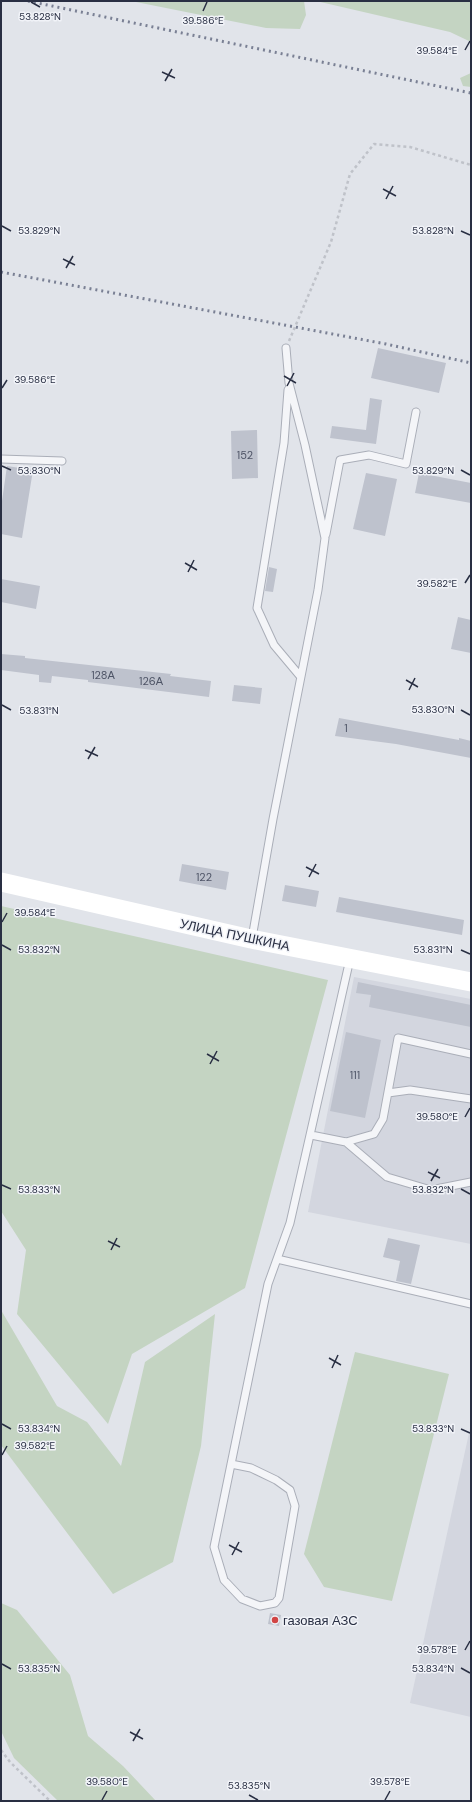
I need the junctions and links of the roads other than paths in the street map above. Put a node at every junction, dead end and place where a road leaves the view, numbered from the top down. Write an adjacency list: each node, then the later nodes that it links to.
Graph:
1 (286, 348): 2 (lane)
2 (289, 383): 6 (lane); 7 (lane)
3 (416, 412): 6 (lane)
4 (1, 459): 5 (lane)
5 (62, 461)
6 (325, 538): 7 (lane)
7 (300, 676): 9 (lane)
8 (1, 882): 9 (main road, УЛИЦА ПУШКИНА)
9 (252, 939): 10 (main road, УЛИЦА ПУШКИНА)
10 (350, 959): 11 (main road, УЛИЦА ПУШКИНА); 15 (lane)
11 (471, 982)
12 (471, 1054): 13 (lane)
13 (388, 1093): 14 (lane); 16 (lane)
14 (471, 1098)
15 (311, 1134): 16 (lane); 18 (lane)
16 (346, 1142): 17 (lane)
17 (471, 1182)
18 (276, 1259): 19 (lane); 20 (lane)
19 (471, 1304)
20 (230, 1464): 20 (lane)

